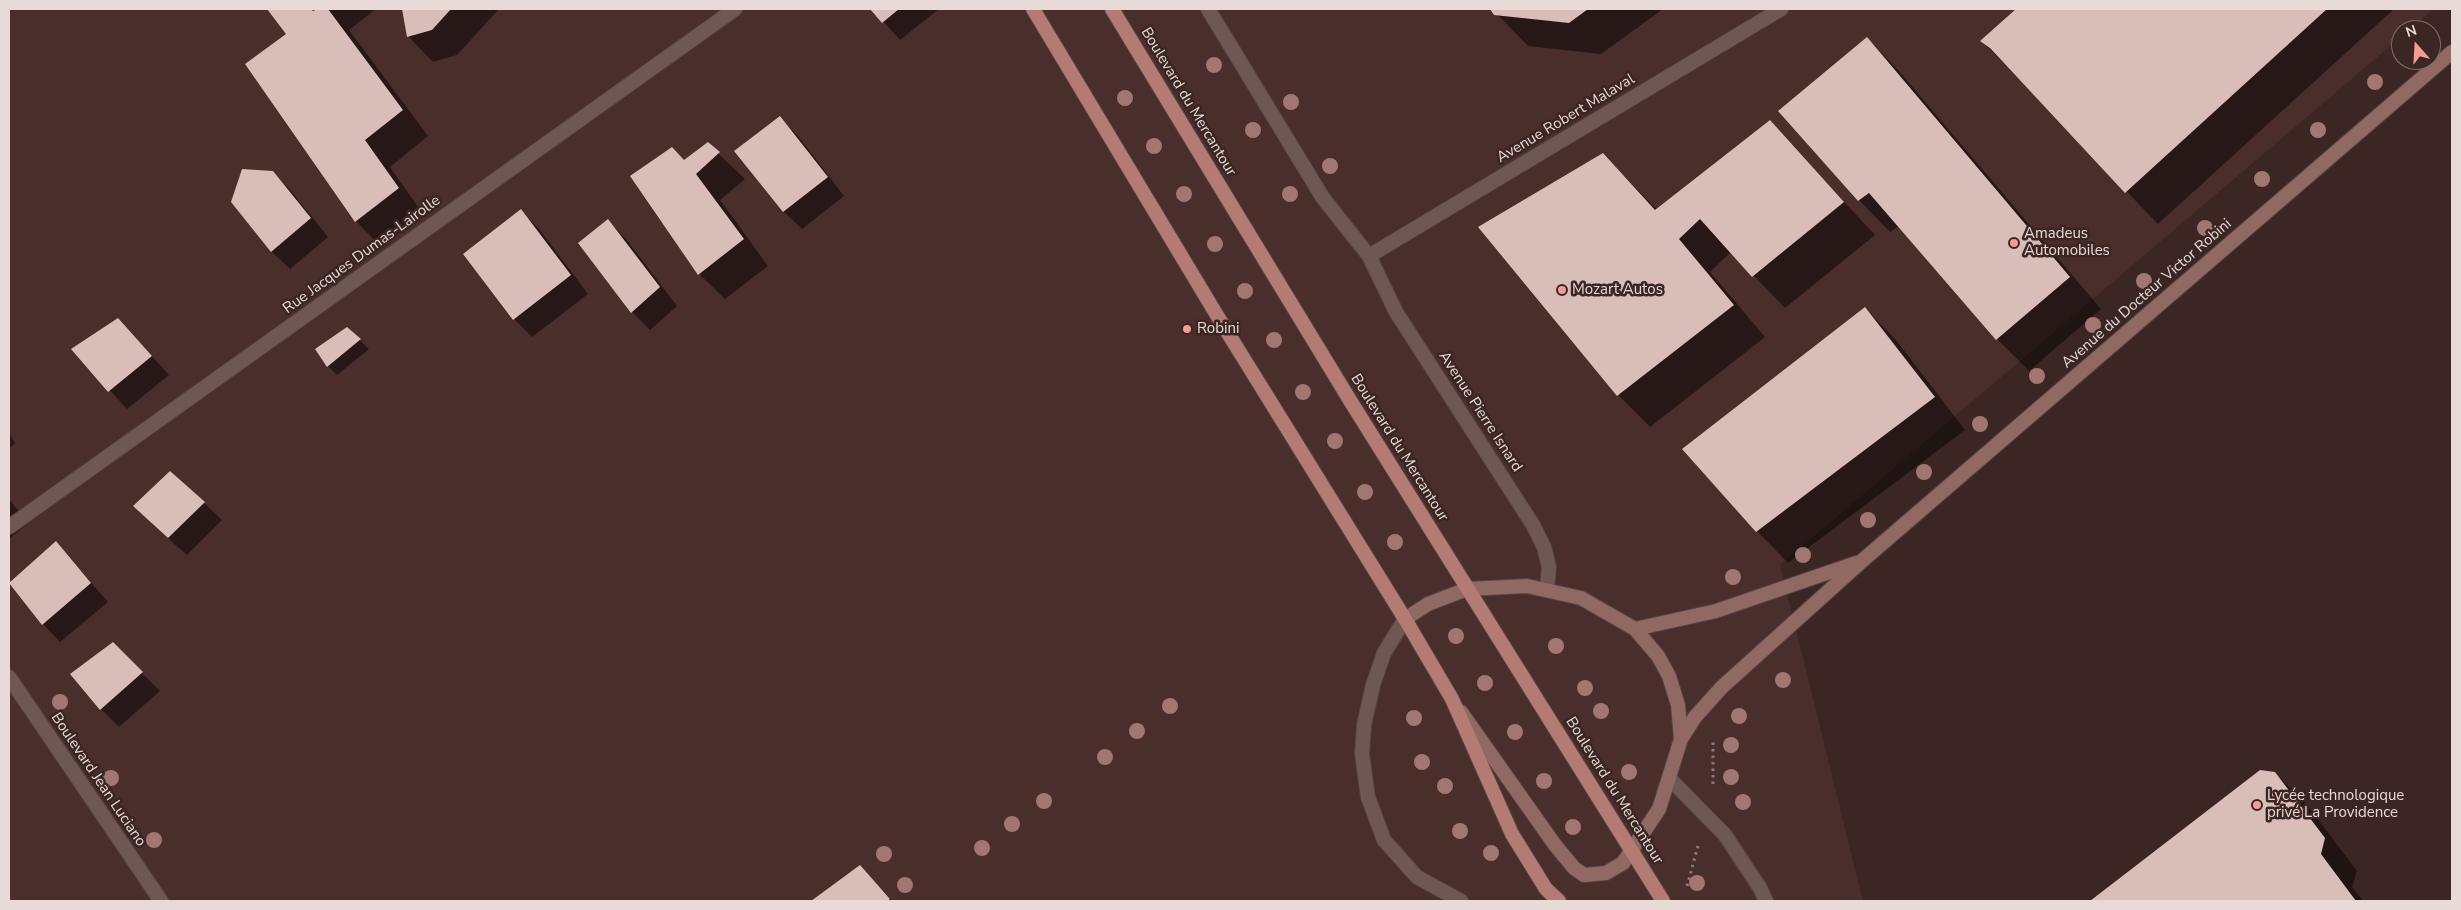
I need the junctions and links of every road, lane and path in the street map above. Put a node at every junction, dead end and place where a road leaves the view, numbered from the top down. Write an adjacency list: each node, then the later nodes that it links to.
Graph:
1 (735, 9): 8 (street, Rue Jacques Dumas-Lairolle)
2 (1033, 9): 12 (main road)
3 (1112, 9): 10 (main road, Boulevard du Mercantour)
4 (1208, 9): 7 (street, Avenue Pierre Isnard)
5 (1781, 9): 7 (street, Avenue Robert Malaval)
6 (2452, 52): 9 (main road, Avenue du Docteur Victor Robini)
7 (1369, 256): 11 (street, Avenue Pierre Isnard)
8 (9, 527)
9 (1863, 560): 13 (main road, Avenue du Docteur Victor Robini); 16 (main road, Avenue du Docteur Victor Robini)
10 (1467, 589): 11 (main road); 12 (main road); 18 (main road, Boulevard du Mercantour)
11 (1547, 589): 13 (main road)
12 (1405, 619): 15 (main road); 20 (street)
13 (1634, 629): 16 (main road)
14 (9, 677): 19 (street, Boulevard Jean Luciano)
15 (1452, 699): 18 (main road); 21 (main road)
16 (1681, 739): 17 (main road)
17 (1670, 779): 18 (main road); 23 (street)
18 (1632, 852): 22 (main road, Boulevard du Mercantour)
19 (161, 901)
20 (1461, 901)
21 (1559, 901)
22 (1663, 901)
23 (1766, 901)

